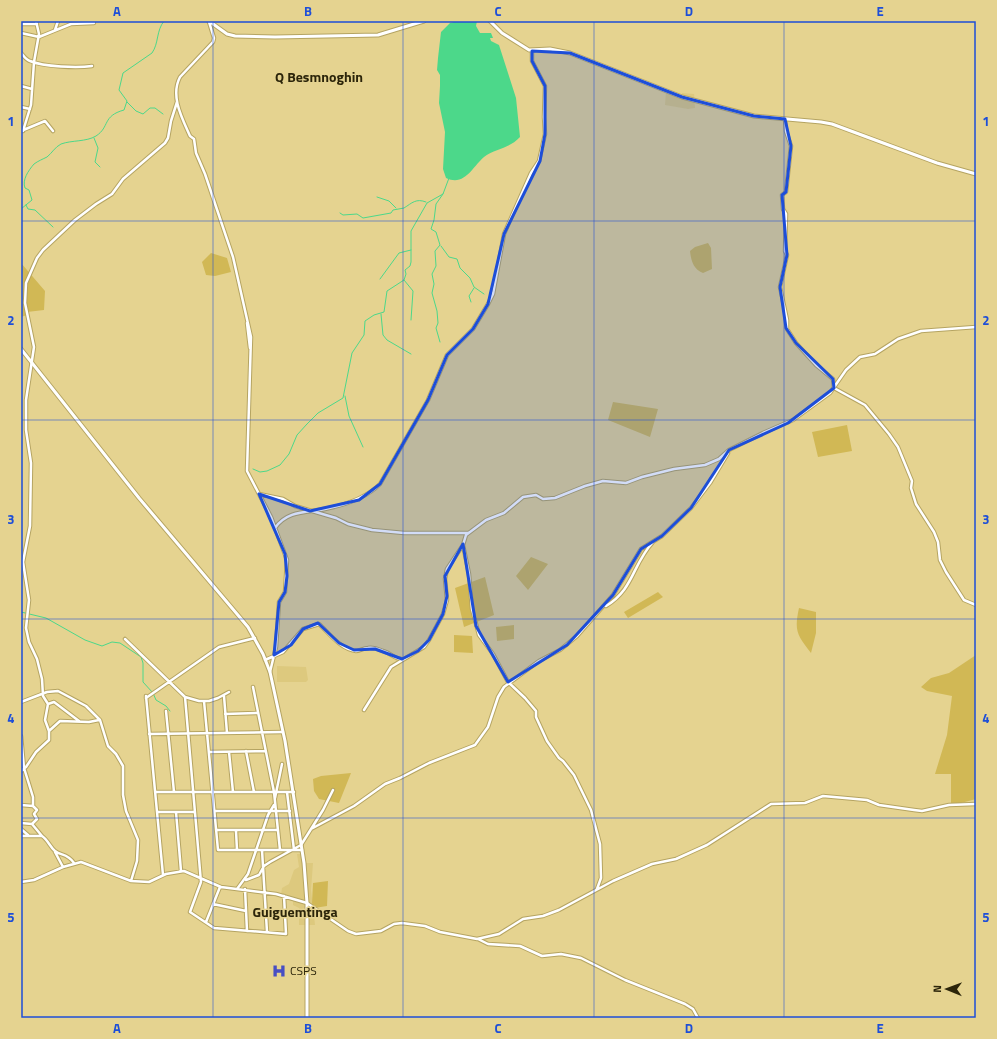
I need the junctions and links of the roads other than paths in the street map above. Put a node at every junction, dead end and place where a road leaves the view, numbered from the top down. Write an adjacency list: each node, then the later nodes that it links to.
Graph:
1 (58, 21): 8 (street)
2 (209, 21): 3 (street); 17 (street)
3 (424, 21)
4 (490, 21): 11 (street)
5 (37, 23): 7 (street); 10 (street)
6 (94, 23): 8 (street)
7 (21, 24)
8 (55, 31): 10 (street)
9 (21, 33): 10 (street)
10 (39, 37): 13 (street)
11 (532, 50): 20 (street); 30 (street)
12 (21, 53): 13 (street)
13 (34, 62): 14 (street); 16 (street)
14 (92, 66)
15 (21, 86): 16 (street)
16 (32, 89): 19 (street)
17 (177, 102): 26 (street); 29 (street)
18 (21, 107): 19 (street)
19 (30, 109): 21 (street)
20 (785, 119): 23 (street); 27 (street)
21 (22, 131): 22 (street)
22 (52, 131)
23 (976, 174)
24 (976, 327): 27 (street)
25 (21, 349): 26 (street)
26 (32, 363): 37 (street); 47 (street)
27 (834, 388): 28 (street); 35 (street)
28 (729, 450): 32 (street); 33 (street)
29 (259, 494): 30 (street); 31 (street)
30 (310, 510): 31 (street); 32 (street)
31 (275, 528): 39 (street)
32 (469, 533): 34 (street)
33 (654, 541): 36 (street); 36 (street)
34 (462, 545): 41 (street); 43 (street)
35 (976, 605)
36 (603, 608): 43 (street)
37 (255, 638): 40 (street); 44 (street)
38 (125, 639): 44 (street)
39 (274, 655): 40 (street); 41 (street); 42 (street)
40 (266, 660): 42 (street)
41 (402, 660): 53 (street)
42 (270, 672): 61 (street)
43 (508, 682): 95 (street); 124 (street)
44 (168, 683): 49 (street); 64 (street)
45 (253, 687): 55 (street)
46 (229, 692): 48 (street)
47 (42, 694): 51 (street); 52 (street); 57 (street)
48 (224, 696): 50 (street); 56 (street)
49 (185, 698): 50 (street); 66 (street)
50 (204, 701): 62 (street)
51 (21, 702)
52 (48, 704): 58 (street); 59 (street)
53 (364, 710)
54 (166, 711): 65 (street)
55 (258, 713): 56 (street); 60 (street)
56 (226, 714): 63 (street)
57 (100, 720): 58 (street); 118 (street)
58 (79, 721): 59 (street)
59 (49, 732): 73 (street)
60 (262, 732): 61 (street); 63 (street); 69 (street)
61 (283, 732): 83 (street)
62 (207, 733): 63 (street); 66 (street); 70 (street)
63 (227, 733)
64 (149, 734): 65 (street); 75 (street)
65 (168, 734): 66 (street); 76 (street)
66 (188, 734): 77 (street)
67 (21, 736): 73 (street)
68 (246, 751): 69 (street); 71 (street); 80 (street)
69 (265, 751): 81 (street)
70 (209, 752): 71 (street); 78 (street)
71 (229, 752): 79 (street)
72 (282, 764): 81 (street)
73 (22, 770): 86 (street)
74 (333, 790): 95 (street)
75 (155, 792): 76 (street); 90 (street)
76 (174, 792): 77 (street)
77 (194, 792): 78 (street); 92 (street)
78 (213, 792): 79 (street); 87 (street)
79 (233, 792): 80 (street)
80 (254, 792): 81 (street)
81 (275, 792): 82 (street); 88 (street)
82 (287, 792): 83 (street); 89 (street)
83 (294, 792): 104 (street)
84 (976, 804): 124 (street)
85 (21, 805): 86 (street)
86 (33, 806): 94 (street)
87 (215, 811): 88 (street); 97 (street)
88 (274, 811): 89 (street); 99 (street); 100 (street)
89 (290, 811): 109 (street)
90 (157, 812): 91 (street); 116 (street)
91 (176, 812): 92 (street); 115 (street)
92 (195, 812): 117 (street)
93 (21, 823): 94 (street)
94 (32, 824): 103 (street)
95 (311, 829): 104 (street)
96 (21, 830): 102 (street)
97 (216, 830): 98 (street); 105 (street)
98 (236, 830): 99 (street); 105 (street)
99 (262, 830): 100 (street); 106 (street)
100 (278, 830): 108 (street)
101 (21, 836): 102 (street)
102 (28, 836): 103 (street)
103 (42, 836): 111 (street)
104 (301, 845): 109 (street); 110 (street)
105 (237, 850): 106 (street)
106 (255, 850): 107 (street); 120 (street)
107 (262, 850): 108 (street); 114 (street)
108 (280, 850): 109 (street)
109 (294, 850): 110 (street); 114 (street)
110 (302, 850): 127 (street)
111 (55, 851): 112 (street); 113 (street)
112 (74, 863): 113 (street); 118 (street)
113 (63, 867): 119 (street)
114 (263, 870): 120 (street); 125 (street)
115 (181, 871): 116 (street); 117 (street)
116 (163, 875): 118 (street)
117 (201, 878): 121 (street); 130 (street)
118 (131, 881)
119 (21, 882)
120 (244, 882): 122 (street)
121 (220, 887): 122 (street); 128 (street)
122 (237, 889): 123 (street)
123 (245, 890): 125 (street); 129 (street)
124 (597, 890): 133 (street)
125 (264, 892): 126 (street); 132 (street)
126 (284, 896): 127 (street); 132 (street)
127 (307, 903): 133 (street); 134 (street)
128 (213, 904): 129 (street); 130 (street)
129 (246, 912): 131 (street)
130 (206, 922): 131 (street)
131 (247, 930): 132 (street)
132 (267, 932)
133 (477, 939): 135 (street)
134 (307, 1018)
135 (698, 1018)

